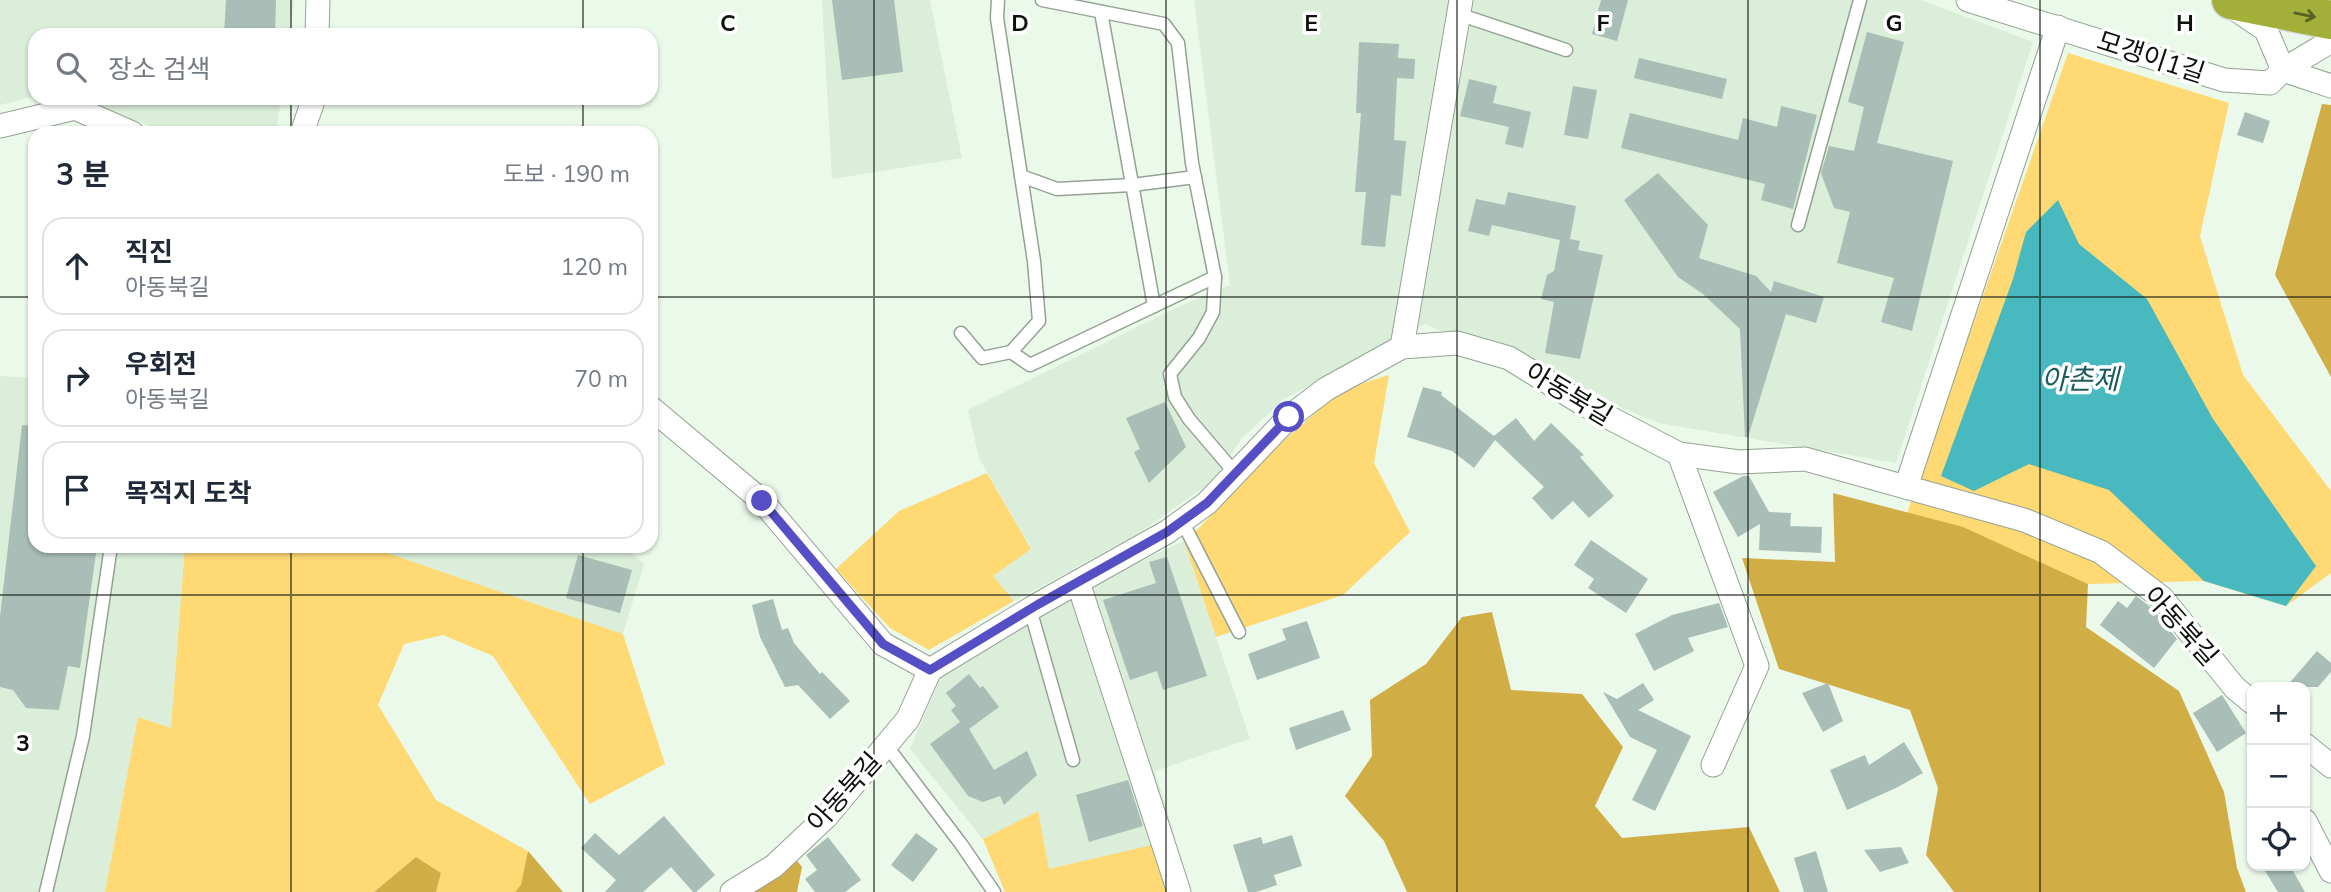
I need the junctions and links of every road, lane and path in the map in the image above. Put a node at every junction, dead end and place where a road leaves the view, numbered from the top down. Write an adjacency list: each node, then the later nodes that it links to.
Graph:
1 (318, 0): 12 (street)
2 (999, 0): 21 (lane)
3 (1042, 0): 9 (lane)
4 (1860, 0): 24 (lane)
5 (1968, 0): 11 (street, 모갱이1길)
6 (2222, 0): 15 (street)
7 (2231, 0): 10 (highway, one-way to 10)
8 (1460, 7): 14 (lane); 28 (street)
9 (1101, 12): 22 (lane); 23 (lane)
10 (2331, 20)
11 (2058, 27): 15 (street, 모갱이1길); 33 (street)
12 (317, 28)
13 (2331, 41): 15 (street, 모갱이1길)
14 (1566, 50)
15 (2283, 70): 16 (street)
16 (2331, 86)
17 (312, 105): 20 (street)
18 (0, 126): 19 (street)
19 (116, 126)
20 (304, 126)
21 (1021, 176): 23 (lane); 29 (lane)
22 (1195, 177): 23 (lane); 25 (lane)
23 (1132, 185): 26 (lane)
24 (1797, 225)
25 (1214, 277): 26 (lane); 32 (lane)
26 (1154, 306): 29 (lane)
27 (961, 332): 29 (lane)
28 (1402, 347): 31 (street, 아동북길); 32 (street, 아동북길)
29 (1011, 352)
30 (658, 414): 39 (street)
31 (1679, 454): 33 (street, 아동북길); 44 (street)
32 (1236, 474): 34 (street, 아동북길)
33 (1906, 487): 40 (street, 아동북길)
34 (1182, 521): 36 (street, 아동북길); 38 (lane)
35 (110, 553): 48 (lane)
36 (1078, 582): 37 (street, 아동북길); 51 (street)
37 (1030, 609): 39 (street, 아동북길); 43 (lane)
38 (1239, 632)
39 (930, 670): 41 (street, 아동북길)
40 (2244, 695)
41 (886, 745): 49 (street, 아동북길); 50 (lane)
42 (2310, 749): 45 (street)
43 (1073, 760)
44 (1713, 765)
45 (2331, 766)
46 (2310, 831): 47 (street)
47 (2331, 871)
48 (46, 892)
49 (732, 892)
50 (994, 892)
51 (1180, 892)

